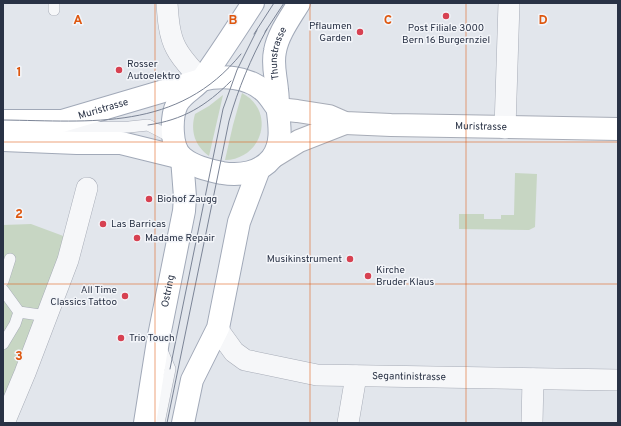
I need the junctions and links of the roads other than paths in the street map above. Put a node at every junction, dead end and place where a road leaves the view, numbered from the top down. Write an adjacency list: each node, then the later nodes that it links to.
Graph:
1 (167, 3): 5 (street)
2 (253, 3): 5 (main road)
3 (299, 3): 6 (main road, Thunstrasse)
4 (509, 3): 9 (street)
5 (201, 80): 6 (main road); 7 (main road, Muristrasse); 12 (main road)
6 (278, 110): 8 (main road, Muristrasse); 15 (main road)
7 (3, 121)
8 (345, 123): 9 (main road, Muristrasse); 15 (main road, Muristrasse)
9 (505, 128): 11 (main road, Muristrasse)
10 (3, 129): 12 (lane)
11 (618, 129)
12 (173, 138): 14 (main road)
13 (3, 140): 14 (main road)
14 (182, 158): 15 (main road); 23 (main road, Ostring)
15 (266, 163): 22 (main road)
16 (87, 188): 21 (street)
17 (10, 259): 18 (lane)
18 (3, 281)
19 (3, 290): 20 (lane)
20 (19, 312): 21 (lane); 24 (lane)
21 (47, 316): 28 (street)
22 (218, 328): 25 (street, Segantinistrasse); 31 (main road)
23 (158, 342): 29 (main road, Ostring); 30 (lane)
24 (3, 344)
25 (356, 376): 26 (street, Segantinistrasse); 32 (street)
26 (533, 379): 27 (street, Segantinistrasse); 33 (street)
27 (618, 380)
28 (4, 423)
29 (145, 423)
30 (160, 423)
31 (182, 423)
32 (348, 423)
33 (532, 423)

